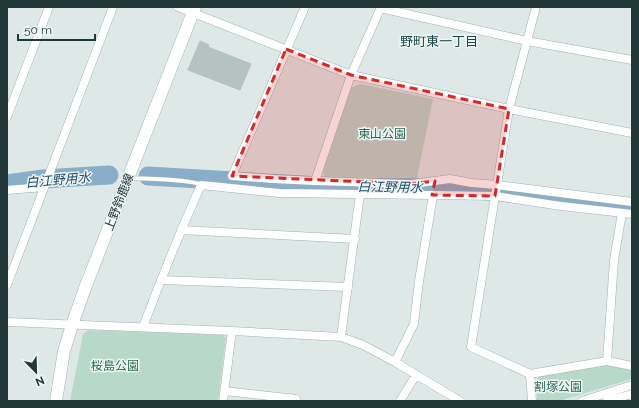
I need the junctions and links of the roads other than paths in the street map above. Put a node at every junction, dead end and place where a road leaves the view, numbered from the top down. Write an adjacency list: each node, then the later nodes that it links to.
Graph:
1 (49, 7): 13 (street)
2 (113, 7): 17 (street)
3 (178, 7): 7 (street)
4 (305, 7): 9 (street)
5 (536, 7): 8 (street)
6 (381, 8): 8 (street); 11 (street)
7 (194, 10): 9 (street); 15 (main road, 上野鈴鹿線)
8 (527, 41): 10 (street); 12 (street)
9 (286, 49): 11 (street); 16 (street)
10 (632, 60)
11 (351, 75): 12 (street); 16 (street)
12 (509, 109): 14 (street); 21 (street)
13 (7, 117)
14 (632, 132)
15 (128, 178): 18 (lane); 32 (main road, 上野鈴鹿線)
16 (315, 181): 20 (street)
17 (46, 182): 19 (street); 29 (street)
18 (201, 185): 22 (street); 26 (street)
19 (7, 190)
20 (433, 190): 21 (street); 21 (street); 22 (street); 37 (street)
21 (496, 191): 23 (street); 24 (street); 39 (street)
22 (360, 194): 27 (street)
23 (632, 202)
24 (622, 213): 25 (street); 36 (street)
25 (632, 214)
26 (181, 230): 27 (street); 28 (street)
27 (355, 239): 30 (street)
28 (161, 280): 30 (street); 33 (street)
29 (7, 284)
30 (348, 287): 35 (street)
31 (7, 322): 32 (street)
32 (72, 325): 33 (street); 45 (main road, 上野鈴鹿線)
33 (143, 327): 34 (street)
34 (232, 331): 35 (street); 42 (street)
35 (341, 338): 37 (street)
36 (607, 361): 38 (street); 39 (street)
37 (395, 362): 40 (street)
38 (632, 366)
39 (530, 374): 49 (street)
40 (416, 375): 47 (street); 48 (street)
41 (632, 386): 50 (street)
42 (225, 390): 44 (street); 46 (street)
43 (632, 394): 51 (street)
44 (296, 399)
45 (56, 401)
46 (223, 401)
47 (400, 401)
48 (460, 401)
49 (532, 401)
50 (582, 401)
51 (607, 401)

